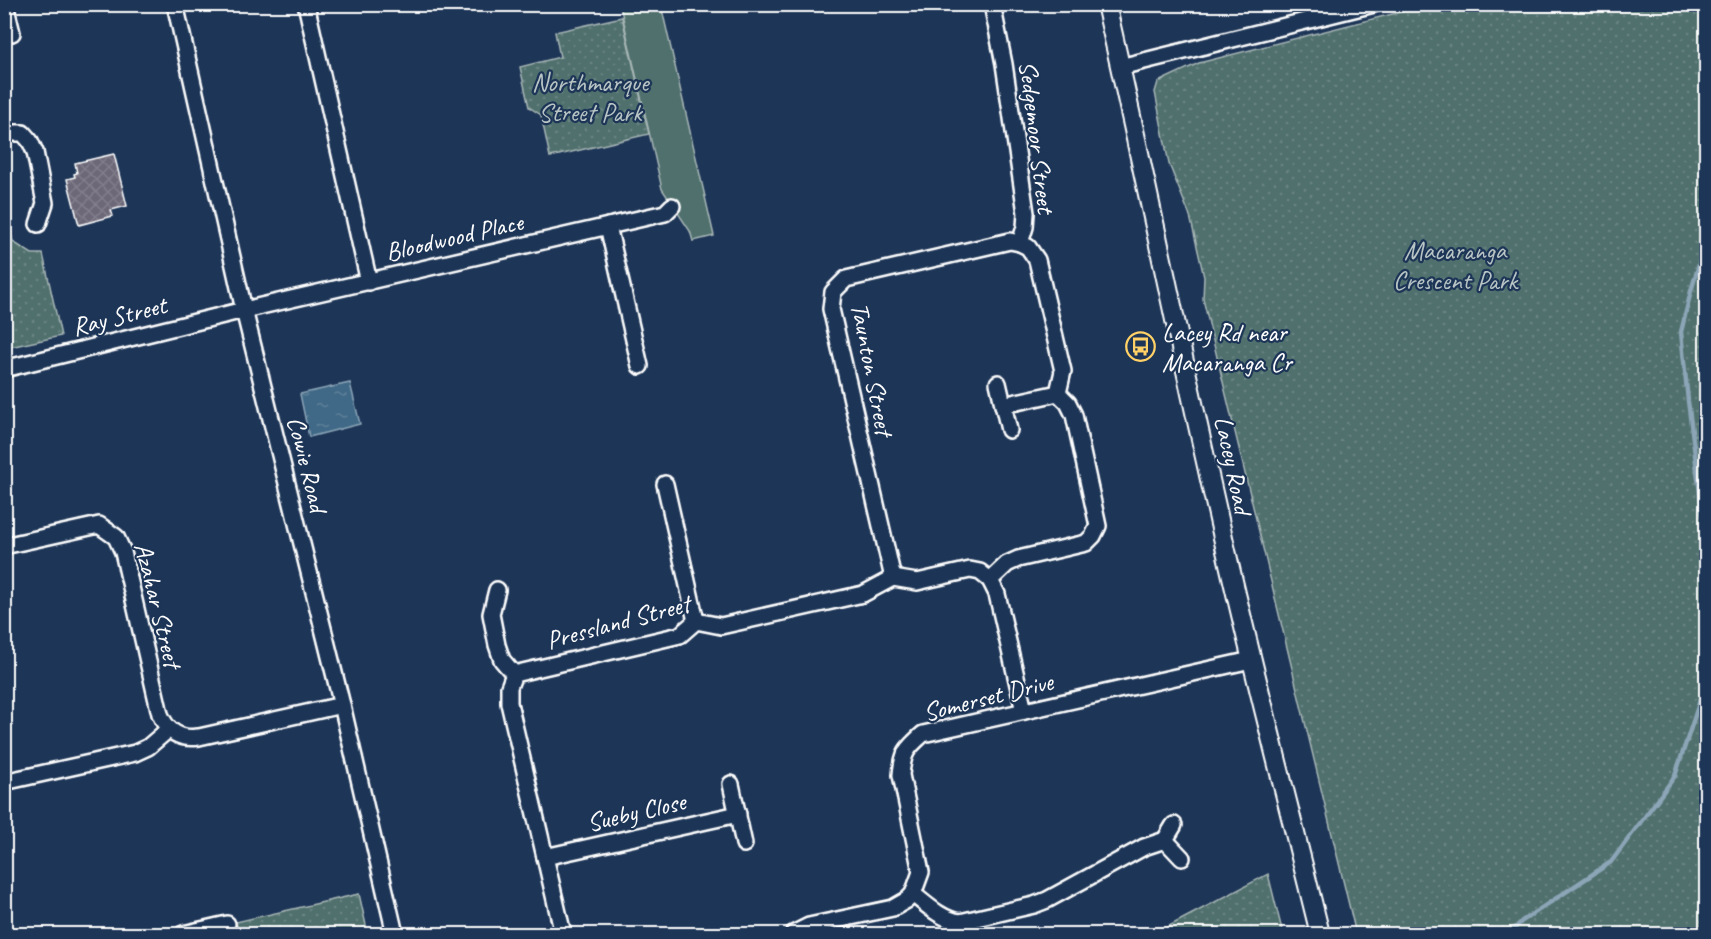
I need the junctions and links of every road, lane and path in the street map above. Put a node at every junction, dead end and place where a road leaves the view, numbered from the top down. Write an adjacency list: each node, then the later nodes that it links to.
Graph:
1 (5, 4): 7 (street)
2 (176, 4): 15 (street, Cowie Road)
3 (306, 4): 14 (street)
4 (992, 4): 13 (street, Sedgemoor Street)
5 (1106, 4): 8 (street, Lacey Road)
6 (1374, 4): 8 (street)
7 (12, 33)
8 (1120, 67): 28 (street, Lacey Road)
9 (4, 133): 11 (street)
10 (672, 206): 12 (street, Bloodwood Place)
11 (38, 224)
12 (608, 226): 14 (street, Bloodwood Place); 16 (street)
13 (1020, 243): 19 (street, Sedgemoor Street); 24 (street, Taunton Street)
14 (369, 282): 15 (street, Bloodwood Place)
15 (244, 310): 17 (street, Ray Street); 30 (street, Cowie Road)
16 (640, 366)
17 (4, 369)
18 (998, 383): 20 (street)
19 (1058, 393): 20 (street); 25 (street)
20 (1003, 405): 21 (street)
21 (1009, 430)
22 (665, 484): 27 (street)
23 (4, 546): 32 (street, Azahar Street)
24 (892, 578): 25 (street); 27 (street, Pressland Street)
25 (990, 580): 31 (street)
26 (498, 590): 29 (street)
27 (696, 621): 29 (street, Pressland Street)
28 (1251, 660): 31 (street, Somerset Drive); 47 (street, Lacey Road)
29 (514, 674): 39 (street)
30 (342, 705): 32 (street); 44 (street, Cowie Road)
31 (1024, 711): 41 (street, Somerset Drive)
32 (169, 729): 33 (street)
33 (4, 782)
34 (731, 784): 35 (street)
35 (738, 814): 38 (street); 39 (street, Sueby Close)
36 (1174, 825): 37 (street)
37 (1165, 840): 40 (street); 41 (street)
38 (744, 844)
39 (545, 857): 45 (street)
40 (1182, 858)
41 (913, 894): 46 (street)
42 (227, 924): 43 (street)
43 (183, 934)
44 (395, 934)
45 (563, 934)
46 (793, 934)
47 (1320, 934)

